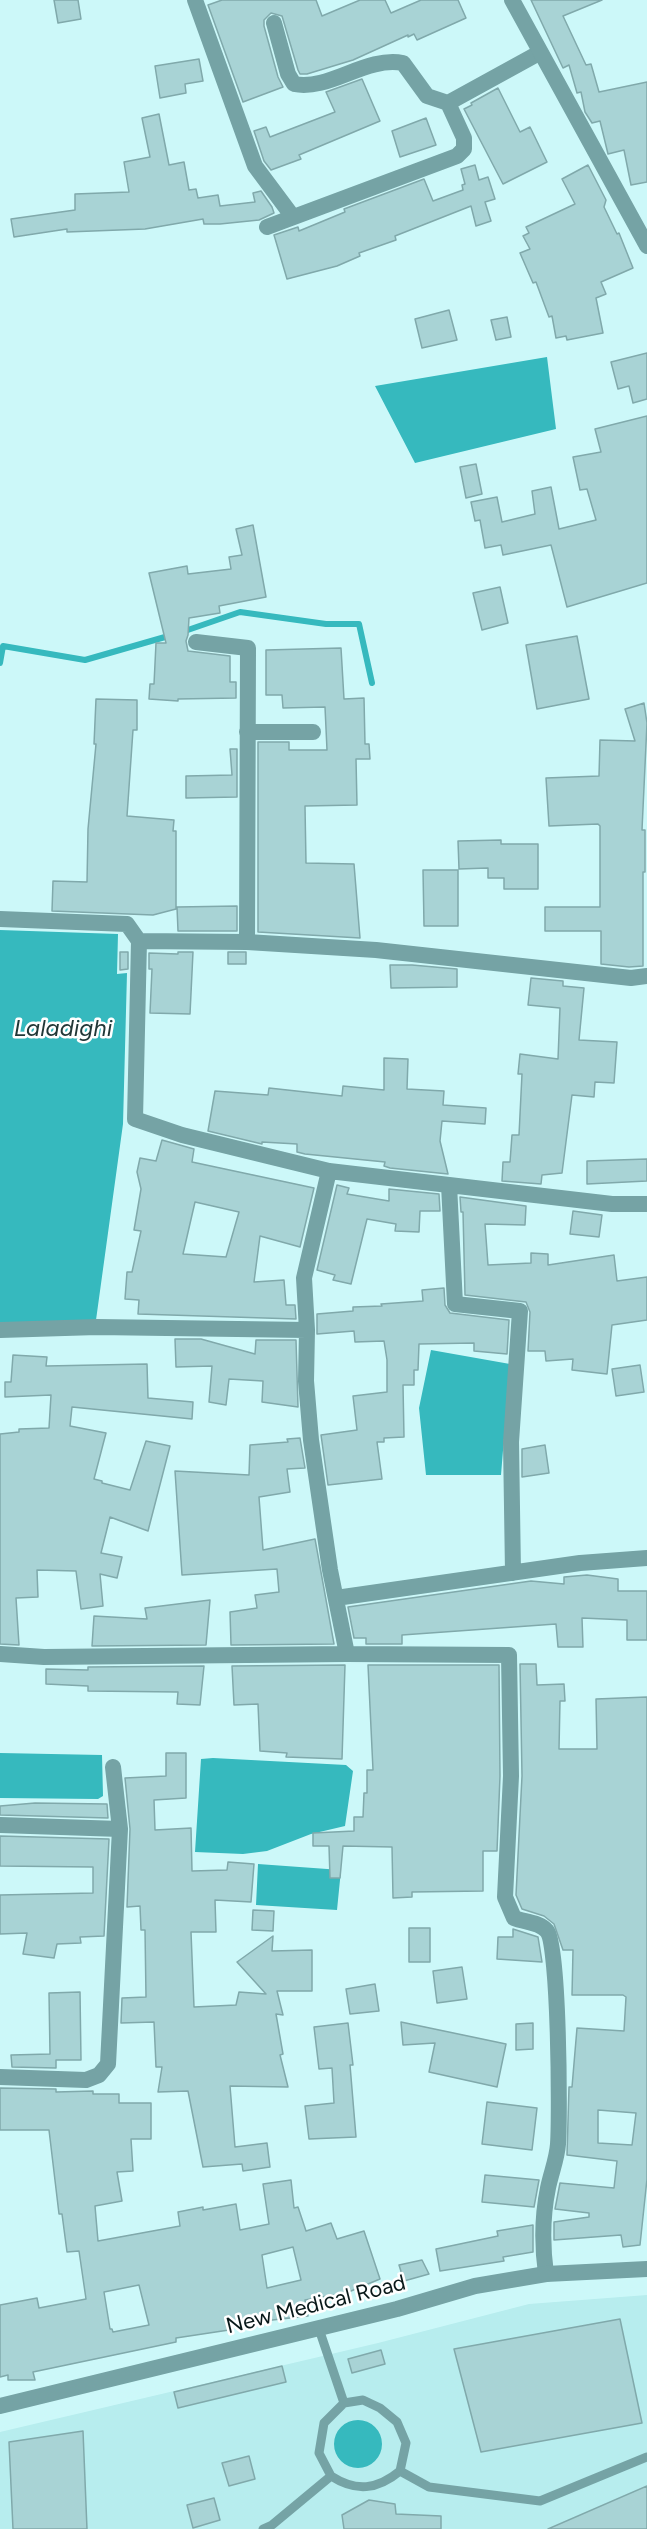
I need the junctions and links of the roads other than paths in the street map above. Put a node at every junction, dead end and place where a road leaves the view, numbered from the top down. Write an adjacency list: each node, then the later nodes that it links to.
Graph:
1 (195, 0): 6 (street)
2 (512, 0): 4 (street)
3 (274, 23): 5 (street)
4 (539, 53): 5 (street); 7 (street)
5 (448, 103): 6 (street)
6 (293, 217): 8 (street)
7 (641, 225): 9 (street)
8 (267, 227)
9 (647, 246)
10 (196, 642): 11 (street)
11 (247, 732): 12 (street); 15 (street)
12 (313, 732)
13 (0, 919): 14 (street)
14 (139, 941): 15 (street); 17 (street)
15 (247, 942): 16 (street)
16 (647, 976)
17 (329, 1171): 18 (street); 21 (street)
18 (449, 1185): 19 (street); 23 (street)
19 (647, 1204)
20 (0, 1330): 21 (street)
21 (307, 1330): 24 (street)
22 (647, 1558): 23 (street)
23 (513, 1573): 24 (street)
24 (336, 1598): 26 (street)
25 (0, 1654): 26 (street)
26 (347, 1654): 32 (street)
27 (113, 1767): 29 (street)
28 (0, 1825): 29 (street)
29 (120, 1829): 30 (street)
30 (0, 2077)
31 (647, 2269): 32 (street, New Medical Road)
32 (546, 2274): 33 (street, New Medical Road)
33 (319, 2329): 34 (lane); 35 (street, New Medical Road)
34 (344, 2403): 37 (lane); 38 (lane)
35 (0, 2406)
36 (647, 2457): 37 (lane)
37 (400, 2471): 38 (lane)
38 (331, 2476): 39 (lane)
39 (263, 2529)

